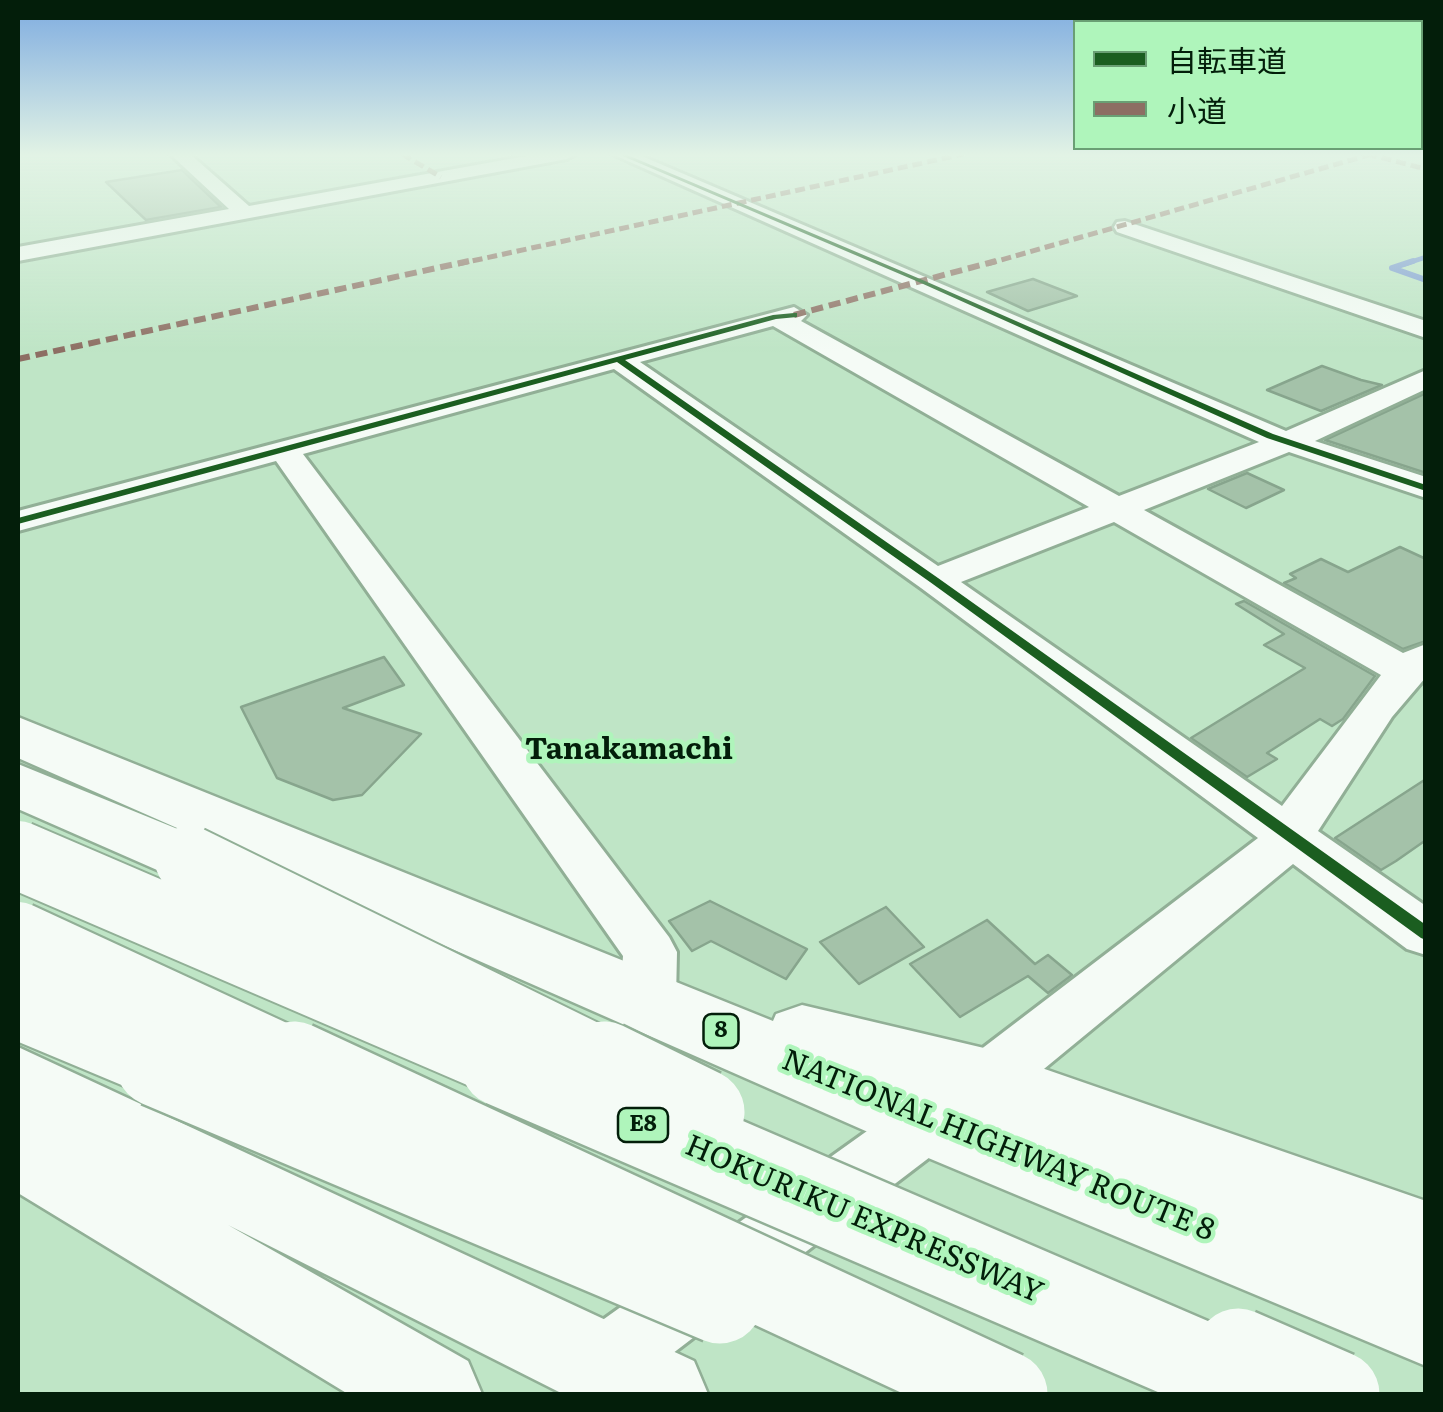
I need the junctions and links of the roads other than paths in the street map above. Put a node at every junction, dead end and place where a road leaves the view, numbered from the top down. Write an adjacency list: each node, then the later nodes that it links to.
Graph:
1 (207, 220): 4 (street)
2 (777, 220): 10 (street)
3 (1125, 227): 5 (street)
4 (18, 254)
5 (1426, 330)
6 (618, 359): 11 (street); 13 (street); 15 (street)
7 (1426, 378): 8 (street)
8 (1391, 394): 9 (street); 10 (street)
9 (1426, 408)
10 (1290, 442): 12 (street); 13 (street)
11 (284, 450): 14 (street); 23 (street)
12 (1426, 488)
13 (1118, 507): 15 (street); 16 (street)
14 (18, 522)
15 (934, 580): 19 (street)
16 (1416, 664): 19 (street)
17 (18, 736): 23 (highway)
18 (18, 785): 35 (highway, bridge)
19 (1290, 839): 21 (street); 26 (street)
20 (18, 855): 34 (highway, HOKURIKU EXPRESSWAY / E8, bridge)
21 (1426, 934)
22 (18, 936): 33 (highway, bridge)
23 (648, 999): 26 (highway)
24 (18, 1005): 32 (highway, bridge)
25 (18, 1082): 30 (highway)
26 (957, 1102): 28 (highway); 29 (highway, NATIONAL HIGHWAY ROUTE 8); 30 (street)
27 (18, 1149): 31 (highway)
28 (1426, 1244)
29 (1426, 1320)
30 (631, 1379)
31 (435, 1394)
32 (949, 1394)
33 (1005, 1394)
34 (1270, 1394)
35 (1337, 1394)

